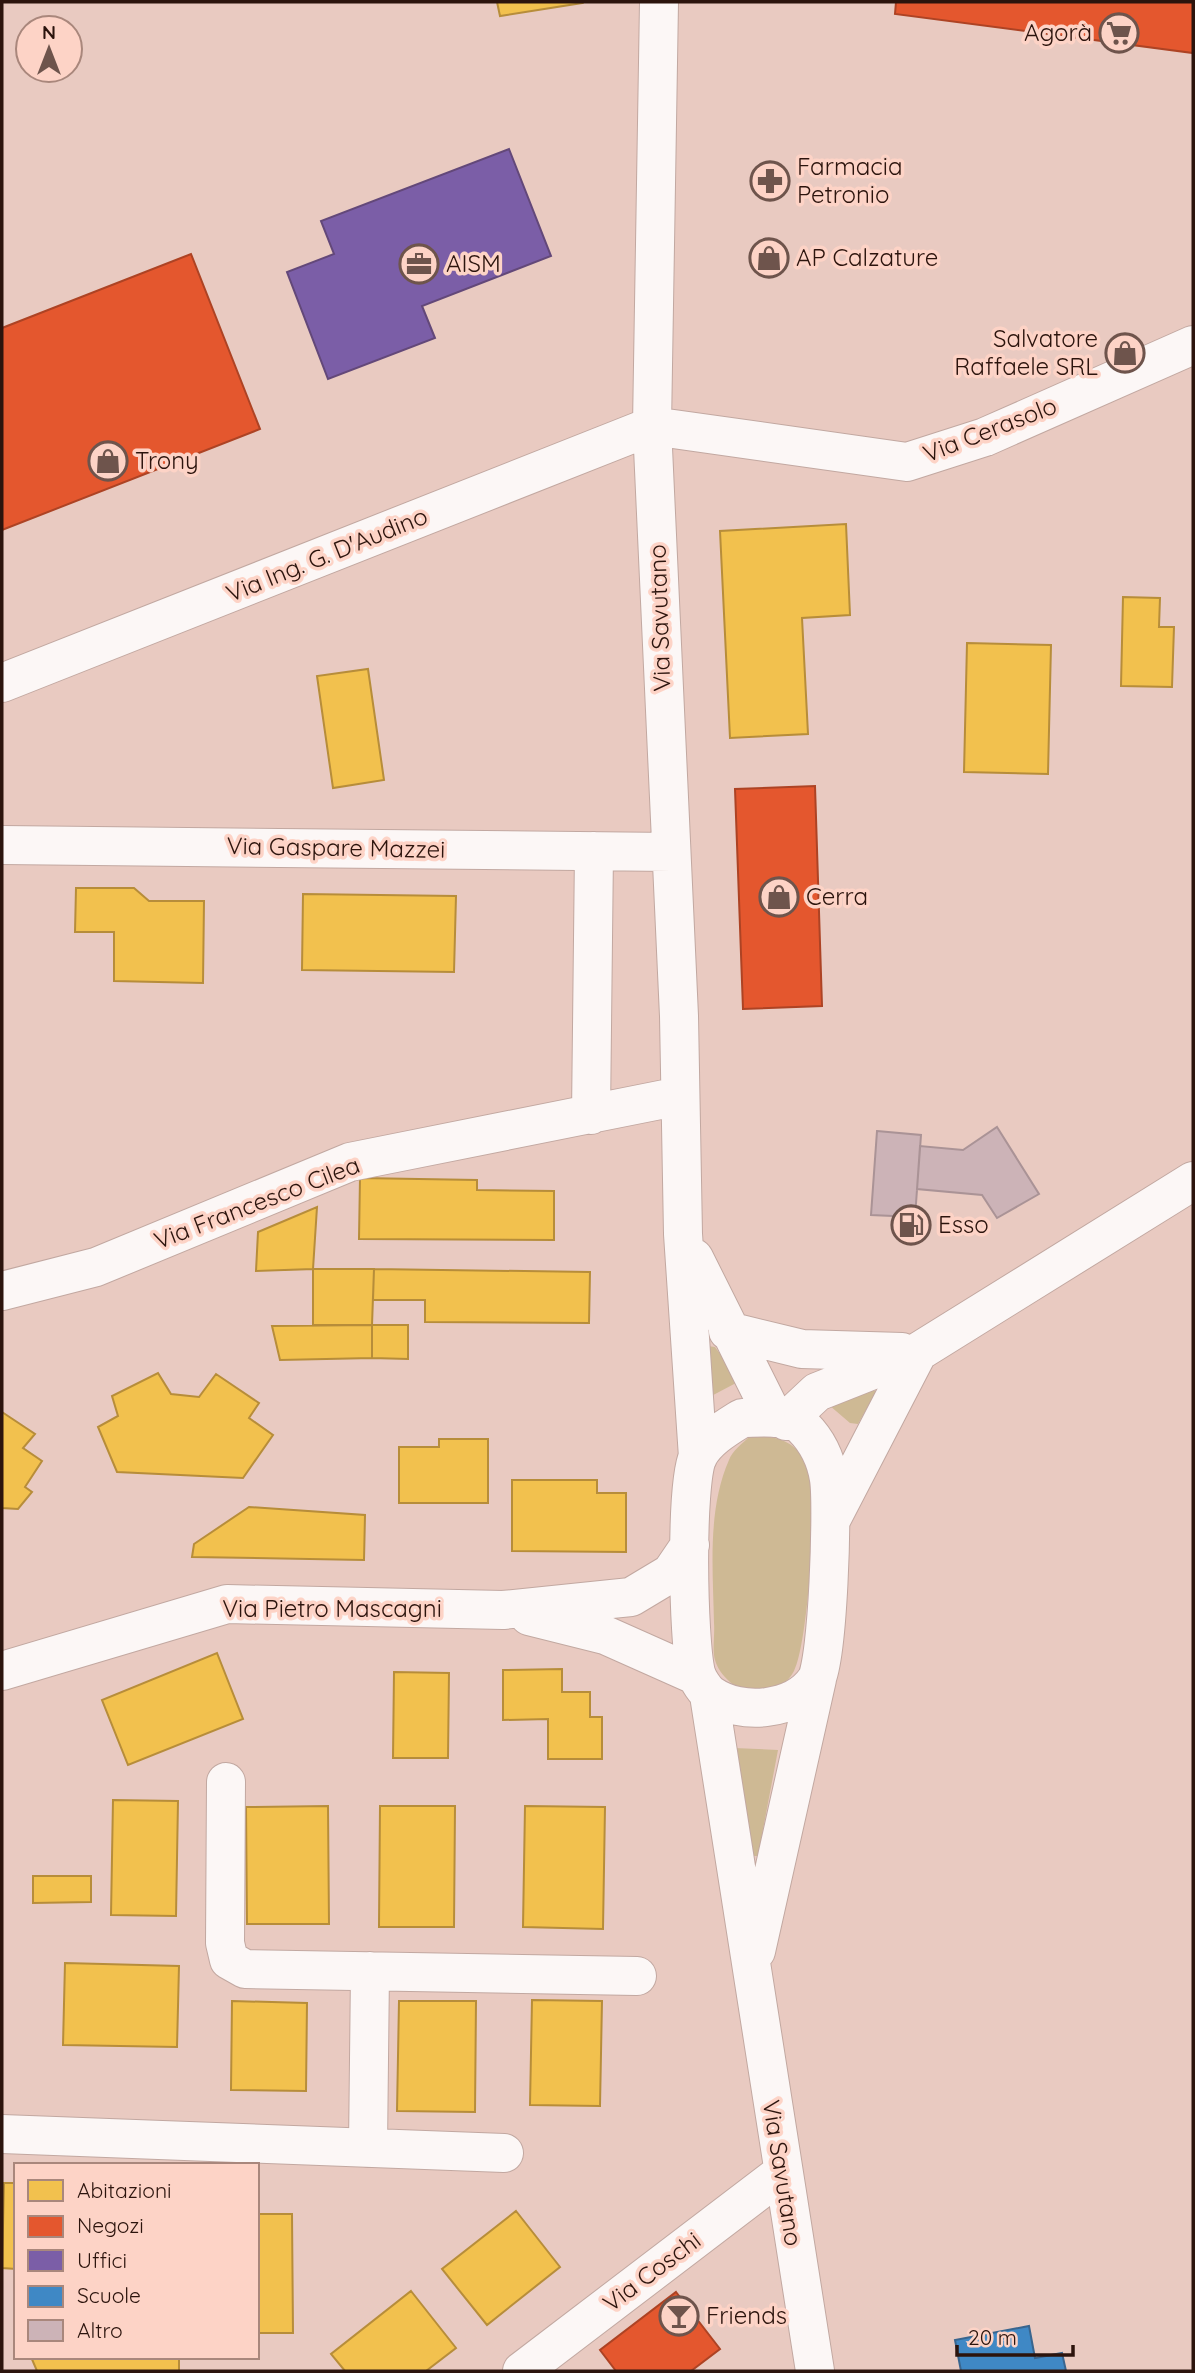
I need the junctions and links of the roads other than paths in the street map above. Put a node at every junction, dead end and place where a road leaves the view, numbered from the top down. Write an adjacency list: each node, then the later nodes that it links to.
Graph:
1 (659, 2): 3 (street, Via Savutano)
2 (1193, 345): 3 (street, Via Cerasolo)
3 (652, 426): 4 (street, Via Ing. G. D'Audino); 7 (street, Via Savutano)
4 (2, 683)
5 (2, 845): 6 (street, Via Gaspare Mazzei)
6 (594, 851): 7 (street, Via Gaspare Mazzei); 9 (street)
7 (671, 852): 8 (street, Via Savutano)
8 (680, 1096): 9 (street, Via Francesco Cilea); 11 (street, Via Savutano)
9 (591, 1115): 12 (street, Via Francesco Cilea)
10 (1193, 1181): 14 (street)
11 (683, 1234): 13 (street); 16 (street, Via Savutano)
12 (2, 1291)
13 (729, 1331): 14 (street); 15 (street)
14 (918, 1352): 15 (street); 17 (street)
15 (780, 1420): 16 (street); 17 (street)
16 (698, 1457): 18 (street, Via Savutano)
17 (831, 1520): 21 (street)
18 (690, 1545): 19 (street); 22 (street, Via Savutano)
19 (503, 1610): 20 (street, Via Pietro Mascagni); 22 (street)
20 (2, 1671)
21 (817, 1679): 22 (street); 25 (street)
22 (703, 1685): 25 (street, Via Savutano)
23 (226, 1782): 24 (street)
24 (370, 1971): 26 (street); 28 (street)
25 (751, 1974): 30 (street, Via Savutano)
26 (637, 1976)
27 (2, 2134): 28 (street)
28 (368, 2148): 29 (street)
29 (503, 2153)
30 (782, 2173): 31 (street, Via Coschi); 32 (street, Via Savutano)
31 (522, 2371)
32 (815, 2371)

